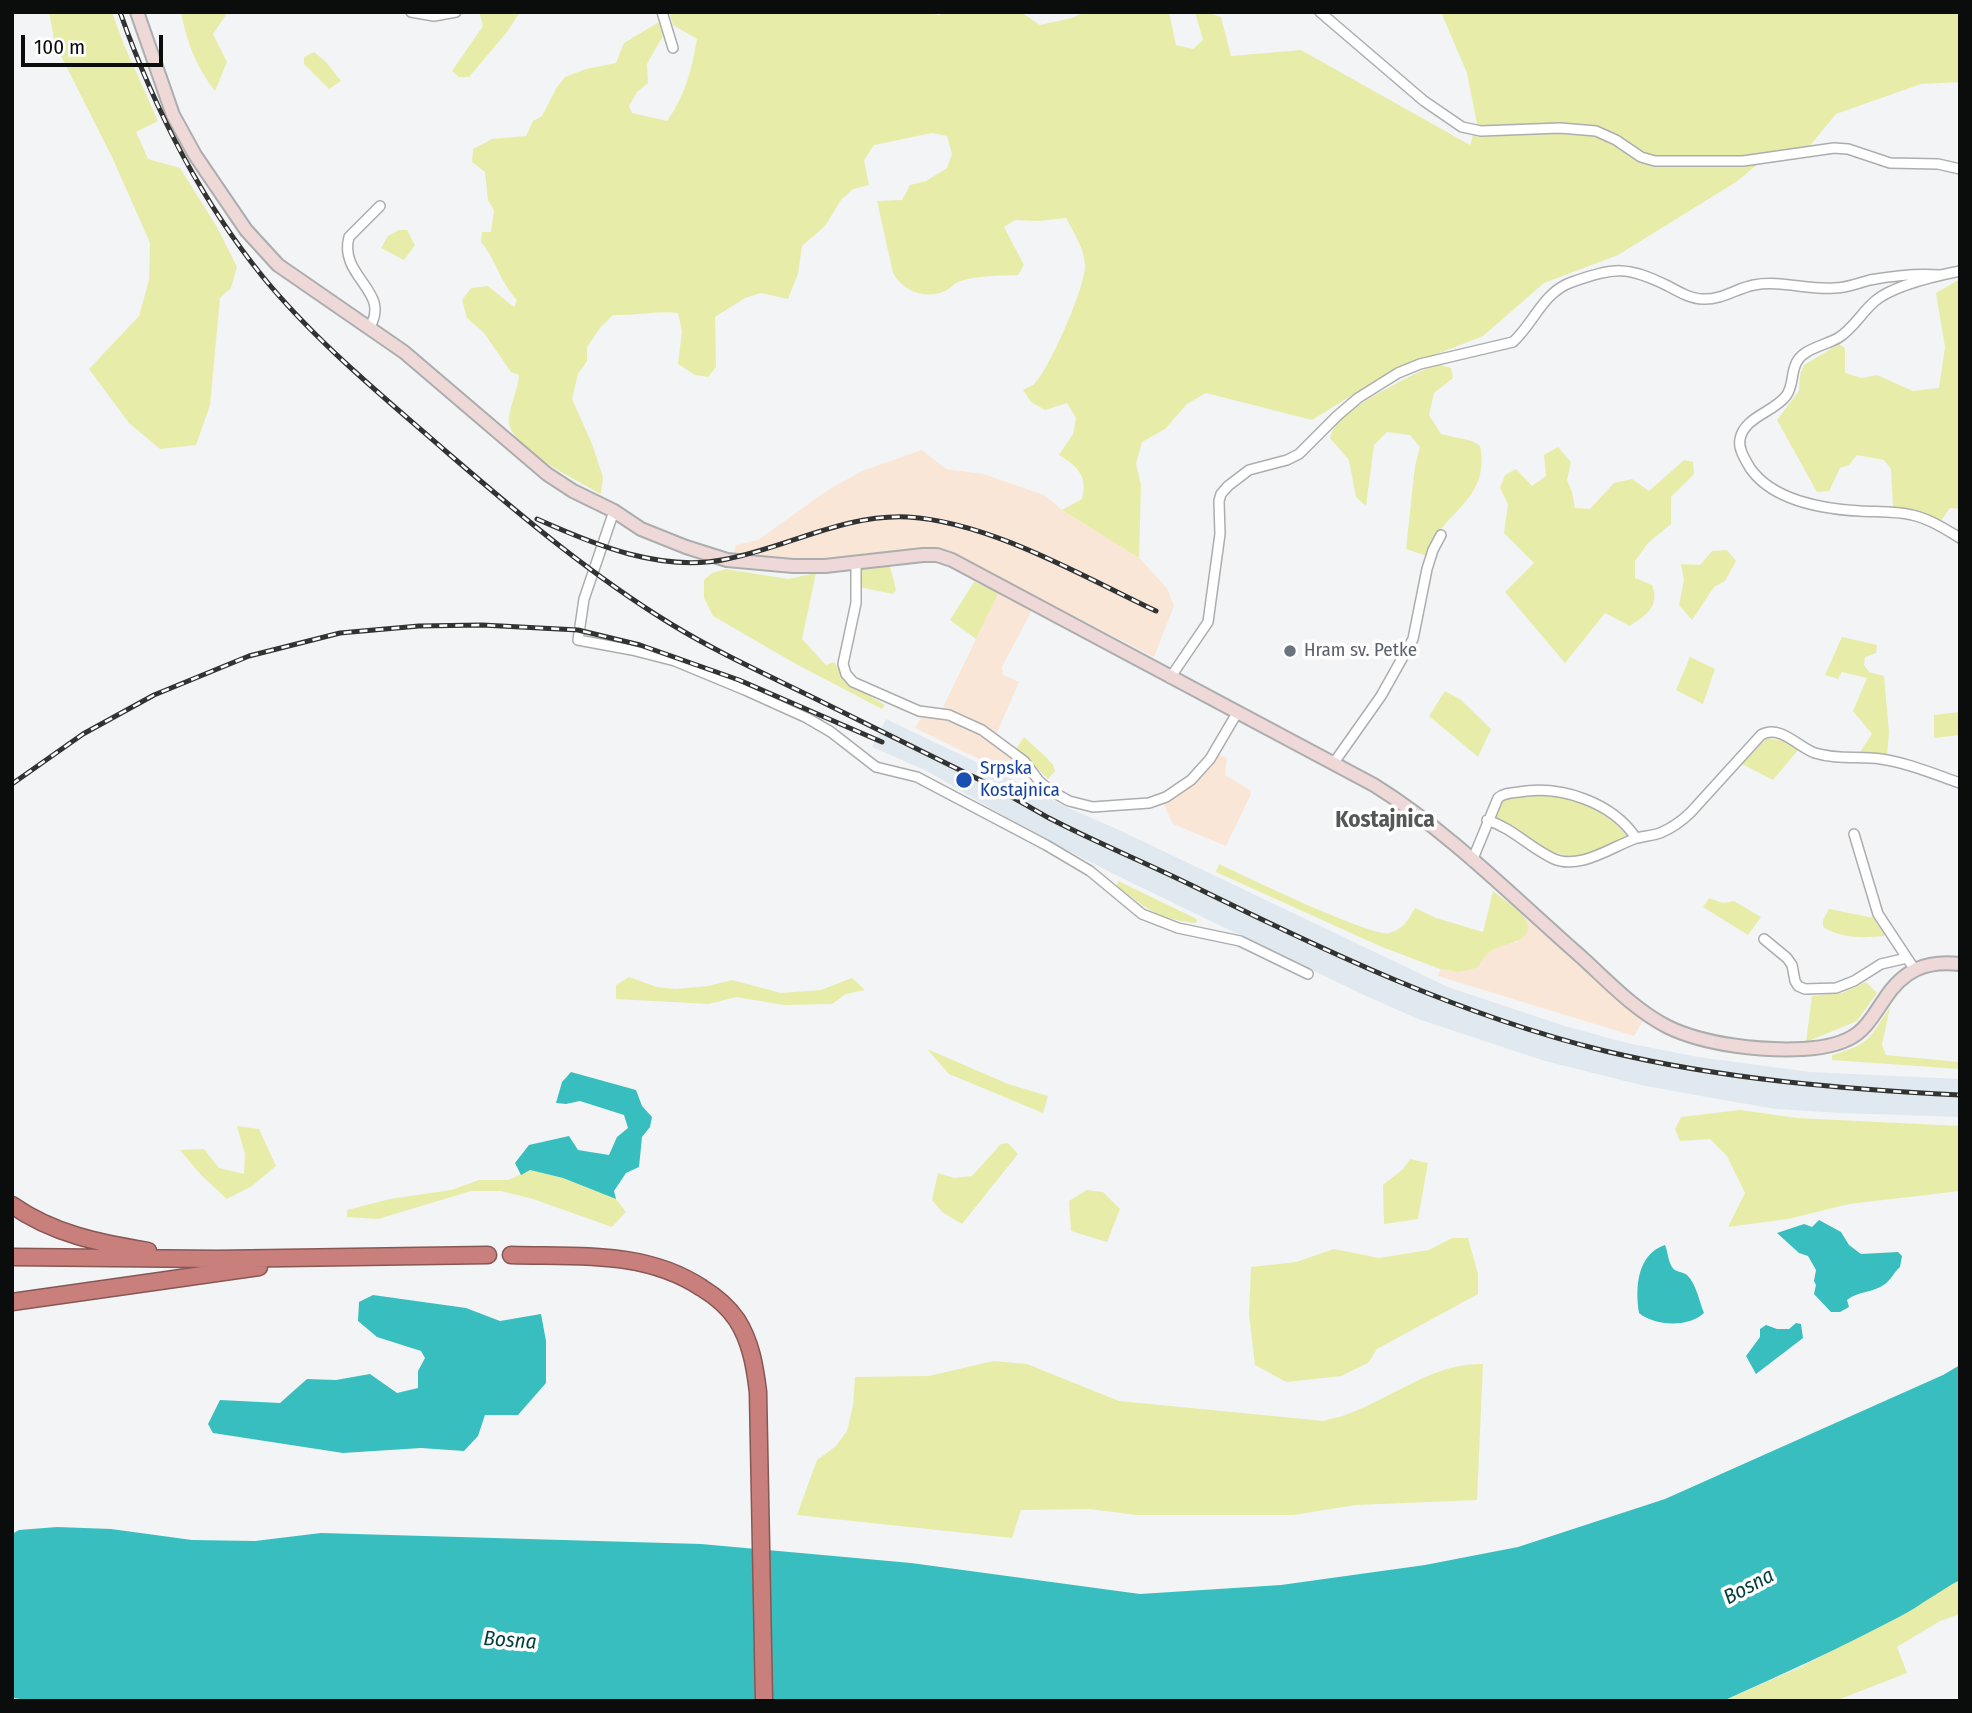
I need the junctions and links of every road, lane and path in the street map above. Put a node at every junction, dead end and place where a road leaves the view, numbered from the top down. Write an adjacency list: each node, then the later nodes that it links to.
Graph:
1 (137, 12): 11 (main road)
2 (411, 12): 3 (street)
3 (456, 12)
4 (662, 12): 6 (street)
5 (1320, 12): 7 (street)
6 (673, 48)
7 (1960, 169)
8 (380, 206): 11 (street)
9 (1960, 271): 10 (street)
10 (1940, 275): 14 (street); 16 (street)
11 (369, 328): 12 (main road)
12 (614, 510): 15 (main road); 28 (street)
13 (1441, 536): 18 (street)
14 (1960, 538)
15 (856, 564): 16 (main road); 17 (street)
16 (1170, 678): 17 (main road)
17 (1237, 713): 18 (main road)
18 (1333, 764): 23 (main road)
19 (1960, 783): 22 (street)
20 (1487, 820): 22 (street); 22 (street); 23 (street)
21 (1854, 834): 25 (street)
22 (1636, 838)
23 (1472, 861): 27 (main road)
24 (1764, 939): 25 (street)
25 (1907, 958): 27 (street)
26 (1960, 964): 27 (main road)
27 (1915, 970)
28 (1308, 974)
29 (12, 1205): 34 (highway)
30 (488, 1255): 33 (highway)
31 (511, 1255): 36 (highway)
32 (12, 1257): 34 (highway)
33 (336, 1258): 34 (highway); 35 (highway)
34 (217, 1259)
35 (12, 1302)
36 (764, 1701)

